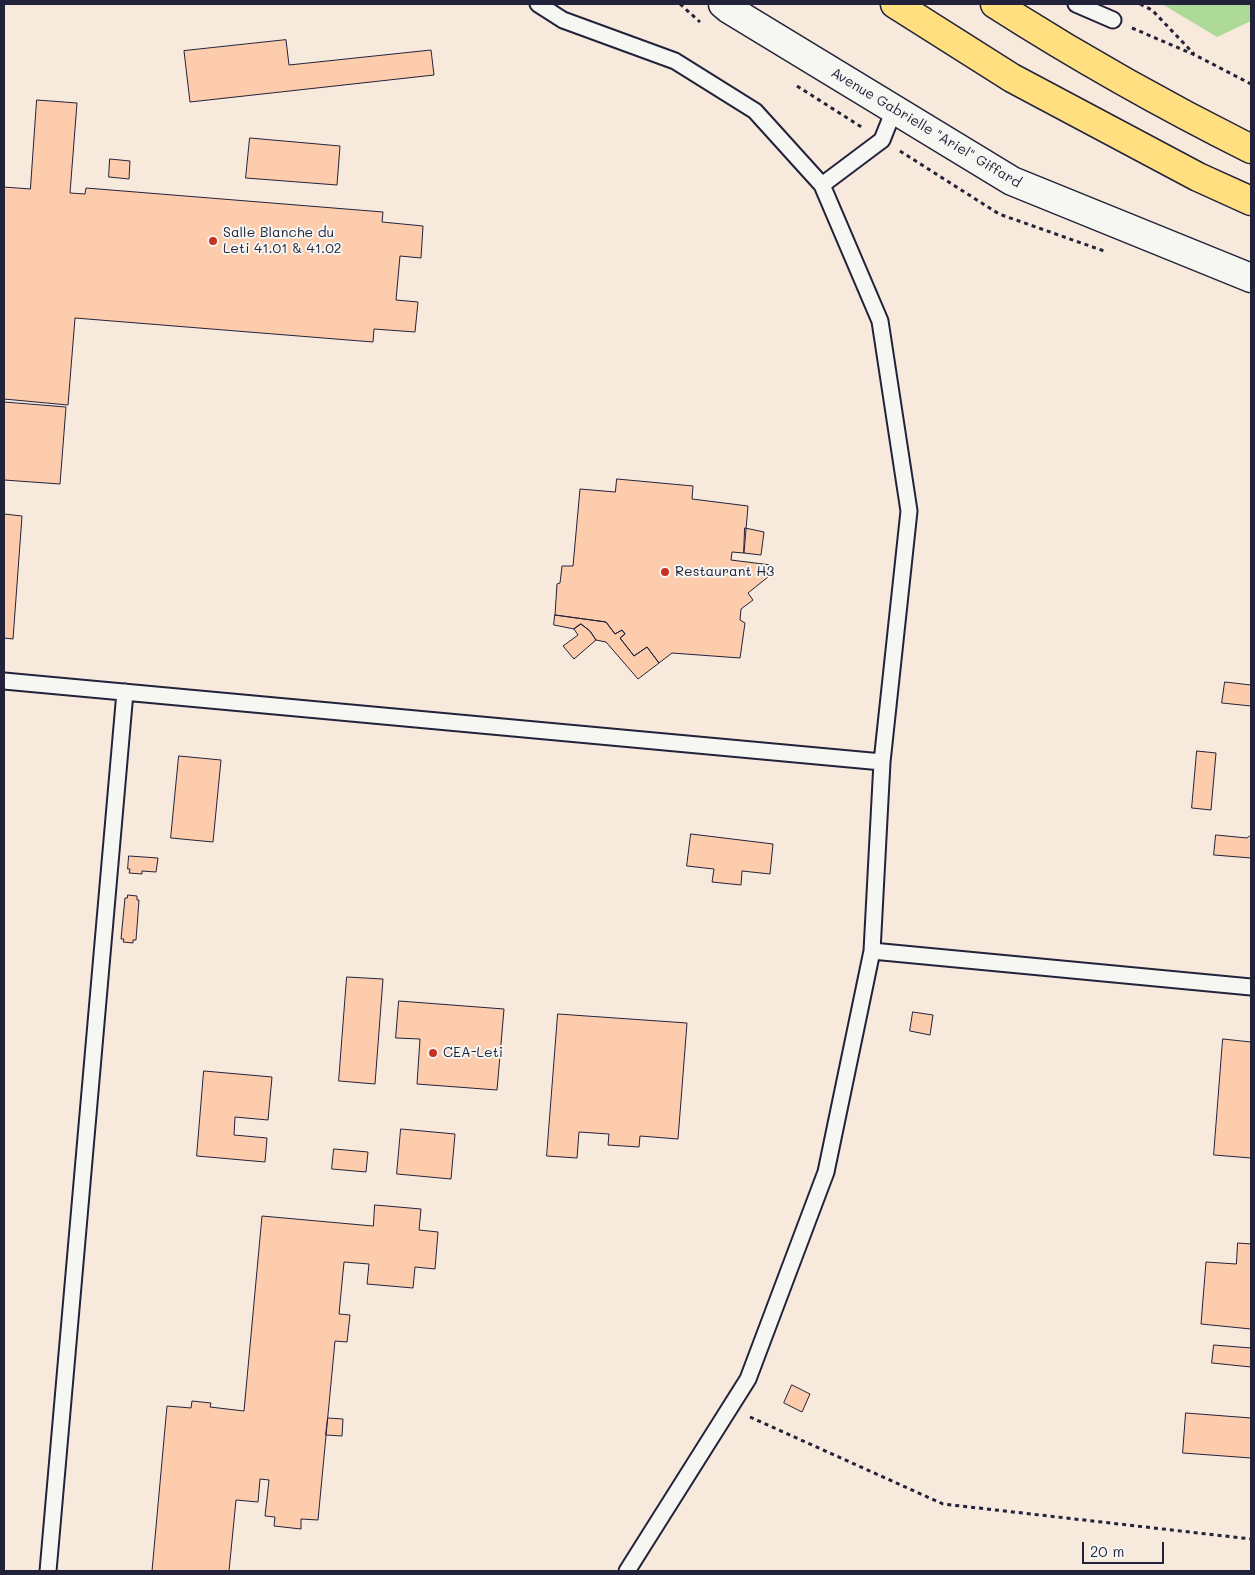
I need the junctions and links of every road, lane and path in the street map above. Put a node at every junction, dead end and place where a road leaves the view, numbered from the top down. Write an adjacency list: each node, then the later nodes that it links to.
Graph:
1 (538, 4): 12 (lane)
2 (723, 4): 10 (street, Avenue Gabrielle "Ariel" Giffard)
3 (896, 4): 13 (highway)
4 (995, 4): 11 (highway)
5 (1076, 4): 7 (lane)
6 (1140, 4): 8 (path)
7 (1113, 20): 8 (path)
8 (1196, 55): 9 (path)
9 (1251, 84)
10 (894, 110): 12 (lane); 14 (street, Avenue Gabrielle "Ariel" Giffard)
11 (1251, 149)
12 (822, 186): 17 (lane)
13 (1251, 201)
14 (1251, 278)
15 (4, 681): 16 (lane)
16 (124, 692): 17 (lane); 22 (lane)
17 (882, 762): 18 (lane)
18 (872, 951): 19 (lane); 20 (lane)
19 (1251, 987)
20 (730, 1408): 21 (path); 23 (lane)
21 (1251, 1539)
22 (48, 1571)
23 (627, 1571)

